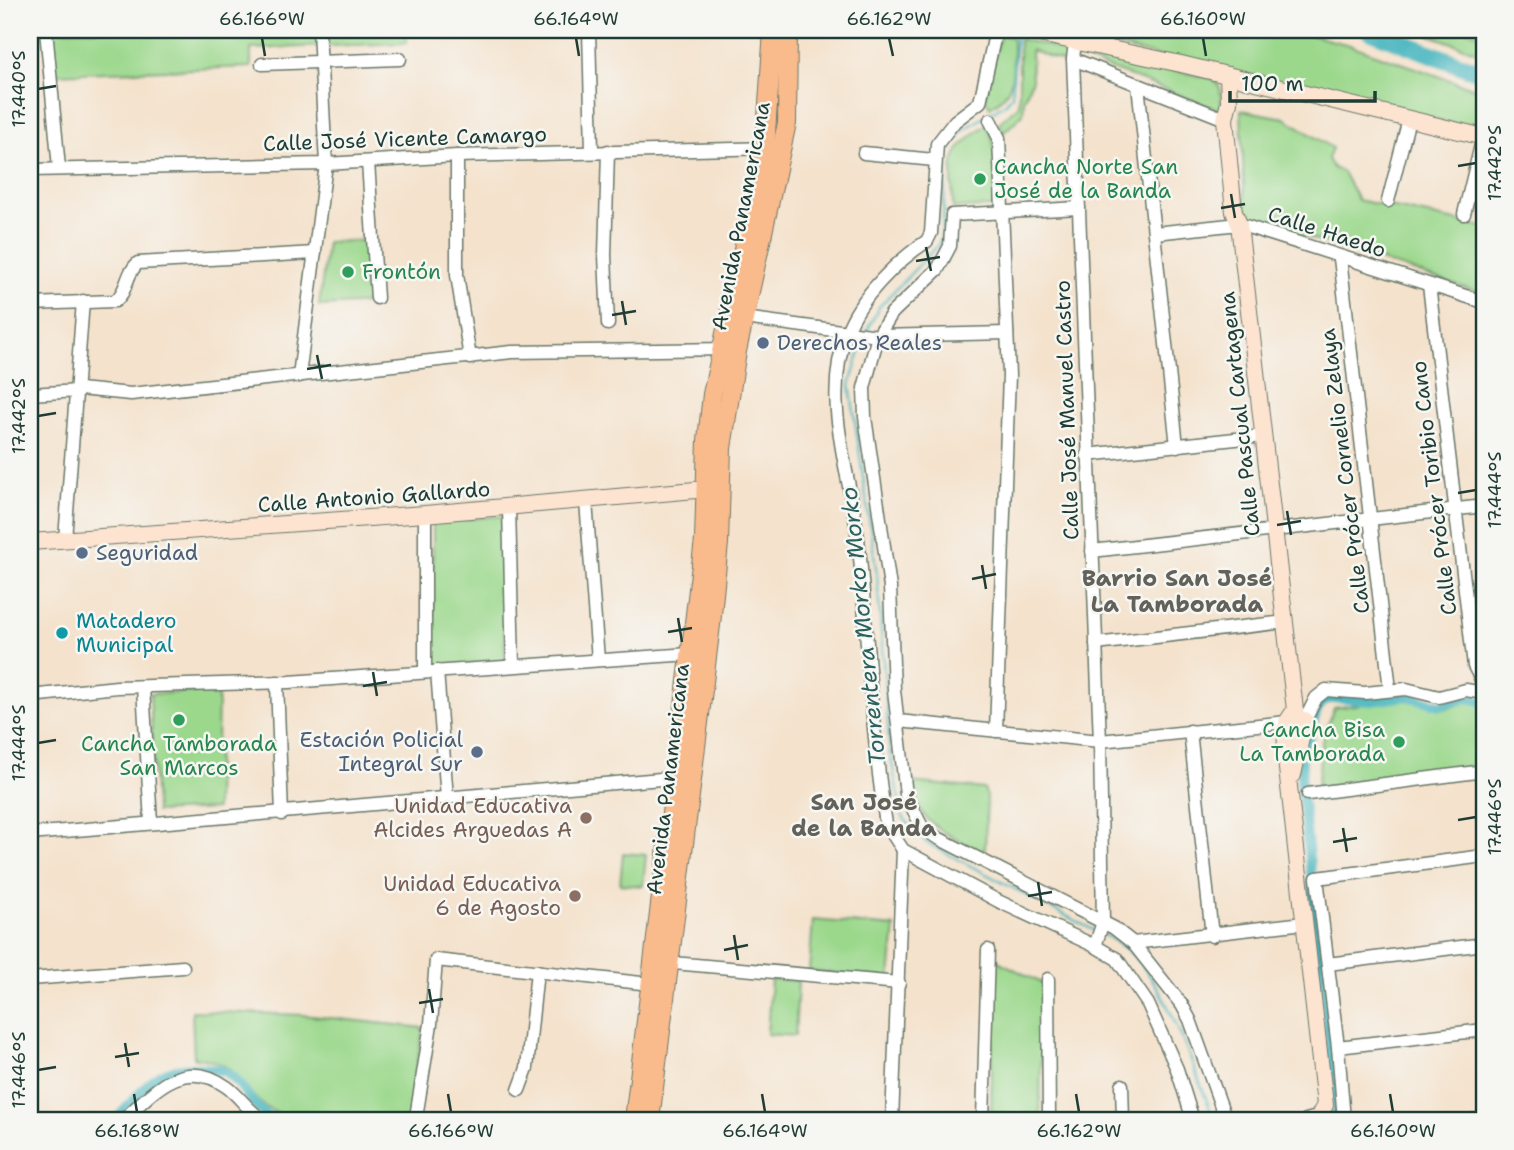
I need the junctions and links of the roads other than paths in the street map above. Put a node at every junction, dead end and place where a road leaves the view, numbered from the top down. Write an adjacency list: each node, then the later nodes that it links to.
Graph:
1 (46, 30): 28 (street)
2 (319, 30): 11 (street)
3 (589, 30): 21 (street)
4 (773, 30): 20 (main road, Avenida Panamericana)
5 (788, 30): 20 (main road, Avenida Panamericana)
6 (996, 30): 25 (street)
7 (1021, 30): 8 (street)
8 (1075, 40): 9 (street, Calle José Manuel Castro); 13 (street)
9 (1073, 58): 14 (street); 31 (street, Calle José Manuel Castro)
10 (400, 59): 11 (street)
11 (320, 61): 12 (street); 27 (street)
12 (262, 64)
13 (1228, 75): 15 (street, Calle Pascual Cartagena); 17 (street)
14 (1138, 85): 16 (street); 35 (street)
15 (1229, 102): 16 (street, Calle Pascual Cartagena); 34 (street, Calle Pascual Cartagena)
16 (1225, 119): 34 (street, Calle Pascual Cartagena)
17 (1409, 119): 19 (street); 30 (street)
18 (990, 120): 32 (street)
19 (1483, 137): 33 (street)
20 (774, 147): 22 (street, Calle José Vicente Camargo); 43 (main road, Avenida Panamericana); 48 (main road, Avenida Panamericana)
21 (592, 151): 22 (street, Calle José Vicente Camargo); 24 (street, Calle José Vicente Camargo)
22 (608, 151): 44 (street)
23 (864, 153): 25 (street)
24 (457, 156): 26 (street, Calle José Vicente Camargo); 49 (street)
25 (934, 160): 45 (street)
26 (368, 162): 27 (street, Calle José Vicente Camargo); 39 (street)
27 (326, 164): 28 (street, Calle José Vicente Camargo); 36 (street)
28 (59, 168): 29 (street, Calle José Vicente Camargo)
29 (30, 170)
30 (1388, 201)
31 (1079, 208): 32 (street); 55 (street, Calle José Manuel Castro)
32 (1003, 211): 46 (street); 47 (street)
33 (1464, 214)
34 (1239, 224): 35 (street, Calle Haedo); 37 (street, Calle Haedo); 53 (street, Calle Pascual Cartagena)
35 (1155, 233): 54 (street)
36 (315, 253): 40 (street); 50 (street)
37 (1340, 258): 38 (street, Calle Haedo); 62 (street, Calle Prócer Cornelio Zelaya)
38 (1429, 285): 41 (street, Calle Haedo); 60 (street, Calle Prócer Toribio Cano)
39 (377, 298)
40 (83, 301): 42 (street); 51 (street)
41 (1484, 302)
42 (30, 304)
43 (744, 318): 45 (street); 48 (main road, Avenida Panamericana)
44 (608, 324)
45 (847, 333): 47 (street); 94 (street)
46 (1007, 333): 47 (street); 83 (street)
47 (870, 335): 81 (street)
48 (729, 349): 49 (street); 56 (main road, Avenida Panamericana)
49 (470, 358): 50 (street)
50 (299, 376): 51 (street)
51 (78, 390): 52 (street); 64 (street)
52 (30, 394)
53 (1263, 436): 54 (street); 63 (street, Calle Pascual Cartagena)
54 (1177, 446): 55 (street)
55 (1087, 455): 66 (street, Calle José Manuel Castro)
56 (713, 489): 57 (street, Calle Antonio Gallardo); 69 (main road, Avenida Panamericana); 87 (main road, Avenida Panamericana)
57 (586, 501): 59 (street, Calle Antonio Gallardo); 70 (street)
58 (1484, 506): 60 (street)
59 (509, 508): 61 (street, Calle Antonio Gallardo); 71 (street)
60 (1455, 509): 62 (street); 72 (street, Calle Prócer Toribio Cano)
61 (425, 514): 64 (street, Calle Antonio Gallardo); 73 (street)
62 (1369, 519): 63 (street); 74 (street, Calle Prócer Cornelio Zelaya)
63 (1274, 531): 66 (street); 67 (street, Calle Pascual Cartagena)
64 (65, 539): 65 (street, Calle Antonio Gallardo)
65 (30, 542)
66 (1092, 551): 68 (street, Calle José Manuel Castro)
67 (1285, 622): 68 (street); 82 (street, Calle Pascual Cartagena)
68 (1096, 644): 85 (street, Calle José Manuel Castro)
69 (690, 654): 70 (street); 87 (main road, Avenida Panamericana)
70 (598, 660): 71 (street)
71 (513, 665): 73 (street)
72 (1480, 671): 76 (street, Calle Prócer Toribio Cano)
73 (431, 672): 75 (street); 90 (street)
74 (1389, 681)
75 (277, 682): 77 (street); 91 (street)
76 (1484, 685)
77 (143, 687): 79 (street); 92 (street)
78 (1484, 692): 80 (street)
79 (30, 696)
80 (1305, 720): 82 (street); 89 (street)
81 (898, 721): 83 (street); 97 (street)
82 (1287, 722): 84 (street); 89 (street, Calle Pascual Cartagena)
83 (996, 731): 85 (street)
84 (1190, 731): 85 (street); 98 (street)
85 (1100, 741): 97 (street, Calle José Manuel Castro)
86 (1484, 771): 88 (street)
87 (683, 781): 90 (street); 102 (main road, Avenida Panamericana)
88 (1308, 794)
89 (1290, 797): 96 (street, Calle Pascual Cartagena)
90 (447, 798): 91 (street)
91 (282, 814): 92 (street)
92 (151, 823): 93 (street)
93 (30, 834)
94 (903, 850): 97 (street); 108 (street)
95 (1484, 856): 103 (street)
96 (1304, 923): 98 (street); 114 (street, Calle Pascual Cartagena)
97 (1099, 933): 99 (street); 125 (street)
98 (1212, 936): 99 (street)
99 (1133, 943): 126 (street)
100 (1484, 944): 103 (street)
101 (988, 950): 122 (street)
102 (661, 962): 108 (street); 109 (main road, Avenida Panamericana); 120 (main road, Avenida Panamericana)
103 (1328, 964): 111 (street)
104 (183, 967): 106 (street)
105 (537, 971): 109 (street); 113 (street); 118 (street)
106 (30, 979)
107 (1048, 979): 123 (street)
108 (899, 983): 121 (street)
109 (650, 984): 119 (main road, Avenida Panamericana)
110 (1484, 1030): 111 (street)
111 (1338, 1047): 127 (street)
112 (1122, 1085): 124 (street)
113 (519, 1090)
114 (1318, 1118)
115 (1484, 1119): 128 (street)
116 (123, 1120): 117 (street)
117 (264, 1120)
118 (419, 1120)
119 (634, 1120)
120 (650, 1120)
121 (892, 1120)
122 (983, 1120)
123 (1049, 1120)
124 (1123, 1120)
125 (1193, 1120)
126 (1226, 1120)
127 (1344, 1120)
128 (1472, 1120)

